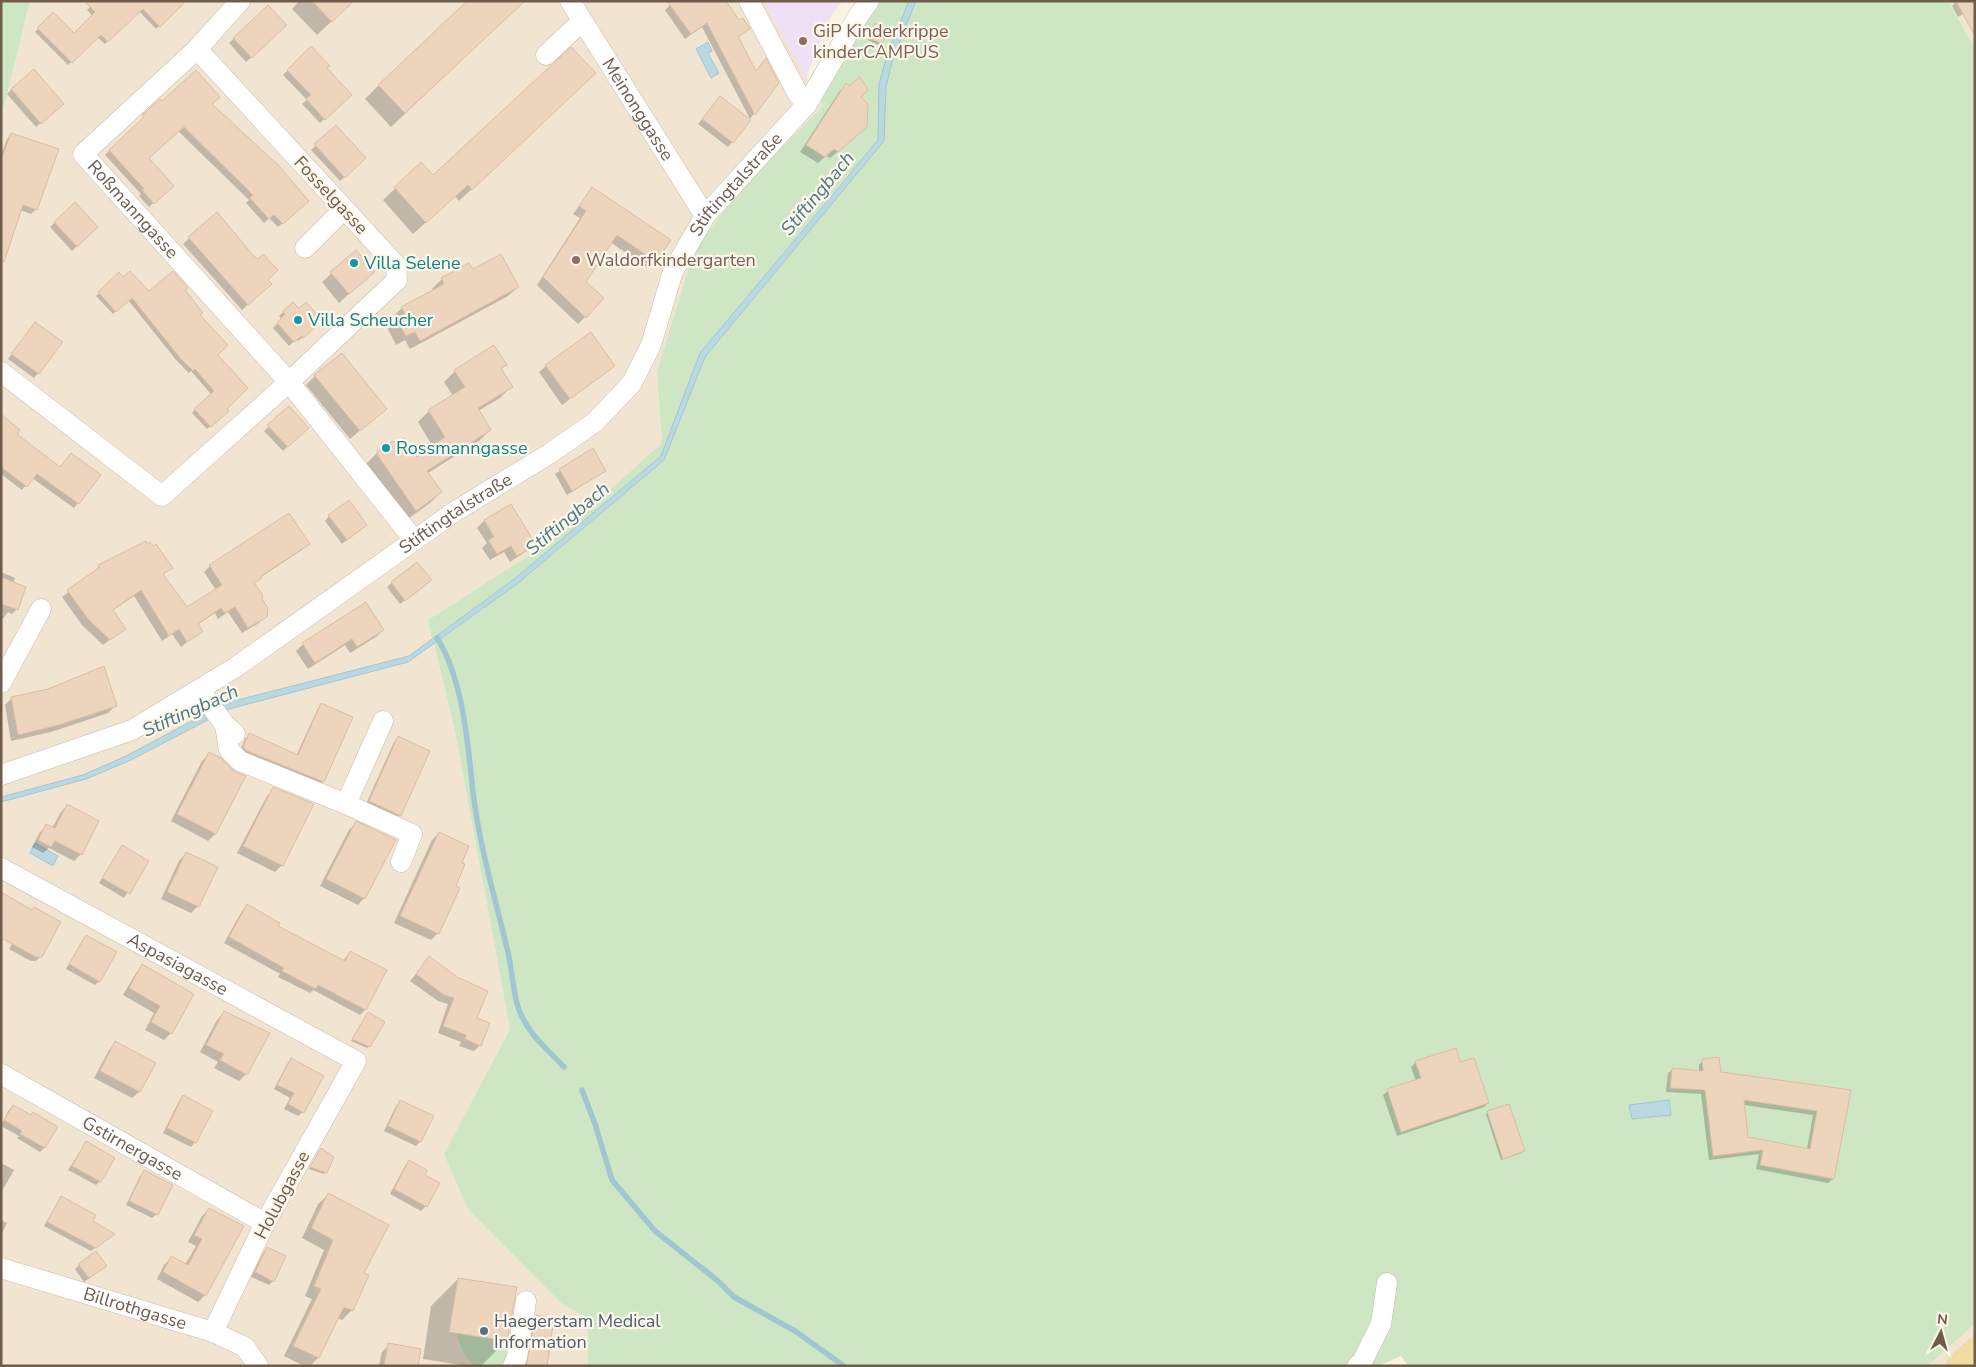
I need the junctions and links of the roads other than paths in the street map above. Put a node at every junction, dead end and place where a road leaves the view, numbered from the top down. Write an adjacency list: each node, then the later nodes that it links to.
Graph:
1 (240, 1): 6 (street, Roßmanngasse)
2 (570, 1): 5 (street, Meinonggasse)
3 (749, 1): 8 (street)
4 (869, 1): 8 (street, Stiftingtalstraße)
5 (582, 21): 7 (street); 10 (street, Meinonggasse)
6 (197, 49): 9 (street, Fosselgasse); 13 (street, Roßmanngasse)
7 (546, 55)
8 (807, 104): 10 (street, Stiftingtalstraße)
9 (344, 209): 11 (street); 13 (street, Fosselgasse)
10 (705, 216): 14 (street, Stiftingtalstraße)
11 (305, 248)
12 (1, 372): 13 (street)
13 (289, 382): 14 (street, Roßmanngasse)
14 (414, 540): 17 (street, Stiftingtalstraße)
15 (41, 609): 16 (street)
16 (1, 683)
17 (204, 695): 19 (street); 21 (street, Stiftingtalstraße)
18 (383, 721): 22 (street)
19 (225, 725): 20 (street); 22 (street)
20 (241, 741)
21 (1, 775)
22 (346, 804): 23 (street)
23 (401, 862)
24 (1, 868): 25 (street, Aspasiagasse)
25 (356, 1060): 27 (street, Holubgasse)
26 (1, 1074): 27 (street, Gstirnergasse)
27 (265, 1223): 31 (street, Holubgasse)
28 (1, 1268): 31 (street, Billrothgasse)
29 (1387, 1283): 35 (street)
30 (526, 1301): 34 (street)
31 (213, 1332): 33 (street, Billrothgasse)
32 (1975, 1351): 36 (main road)
33 (258, 1366)
34 (513, 1366)
35 (1357, 1366)
36 (1959, 1366)

